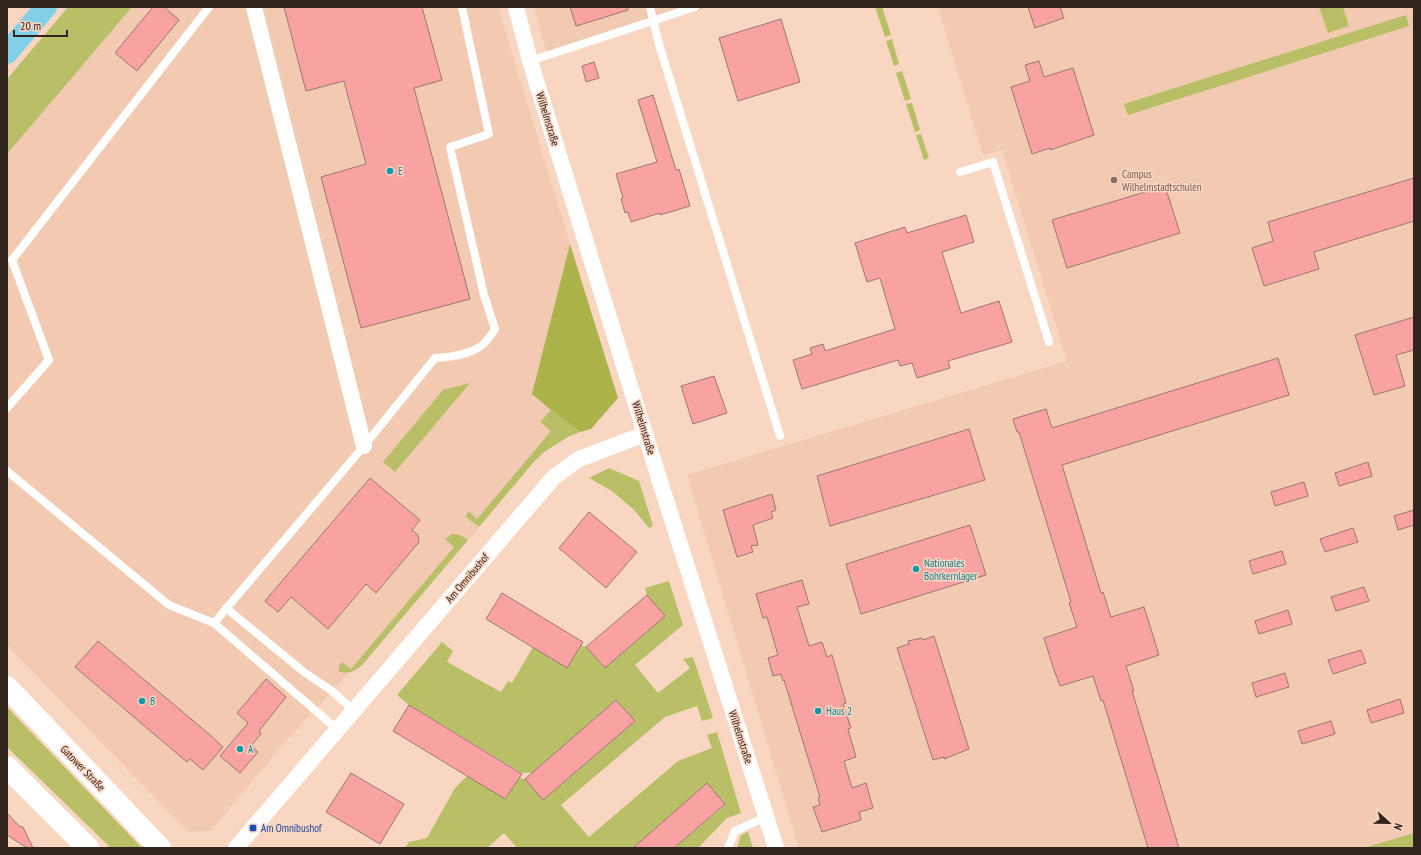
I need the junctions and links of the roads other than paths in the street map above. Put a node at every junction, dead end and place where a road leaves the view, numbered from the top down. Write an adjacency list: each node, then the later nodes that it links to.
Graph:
1 (46, 7): 9 (main road)
2 (209, 7): 13 (lane)
3 (254, 7): 16 (street)
4 (462, 7): 16 (lane)
5 (516, 7): 10 (street, Wilhelmstraße)
6 (650, 7): 8 (lane)
7 (695, 7): 8 (lane)
8 (653, 21): 10 (lane); 15 (lane)
9 (7, 53)
10 (530, 61): 14 (street, Wilhelmstraße)
11 (960, 172): 12 (lane)
12 (1049, 342)
13 (7, 408)
14 (645, 434): 21 (street, Am Omnibushof); 24 (street, Wilhelmstraße)
15 (780, 436)
16 (364, 446): 18 (lane)
17 (7, 471): 19 (lane)
18 (226, 608): 19 (lane); 21 (lane)
19 (214, 623): 22 (lane)
20 (7, 687): 26 (main road, Gatower Straße)
21 (354, 711): 22 (street, Am Omnibushof)
22 (338, 730): 27 (street, Am Omnibushof)
23 (7, 767): 25 (main road)
24 (766, 817): 28 (lane); 29 (street, Wilhelmstraße)
25 (88, 848)
26 (160, 848)
27 (236, 848)
28 (728, 848)
29 (776, 848)

